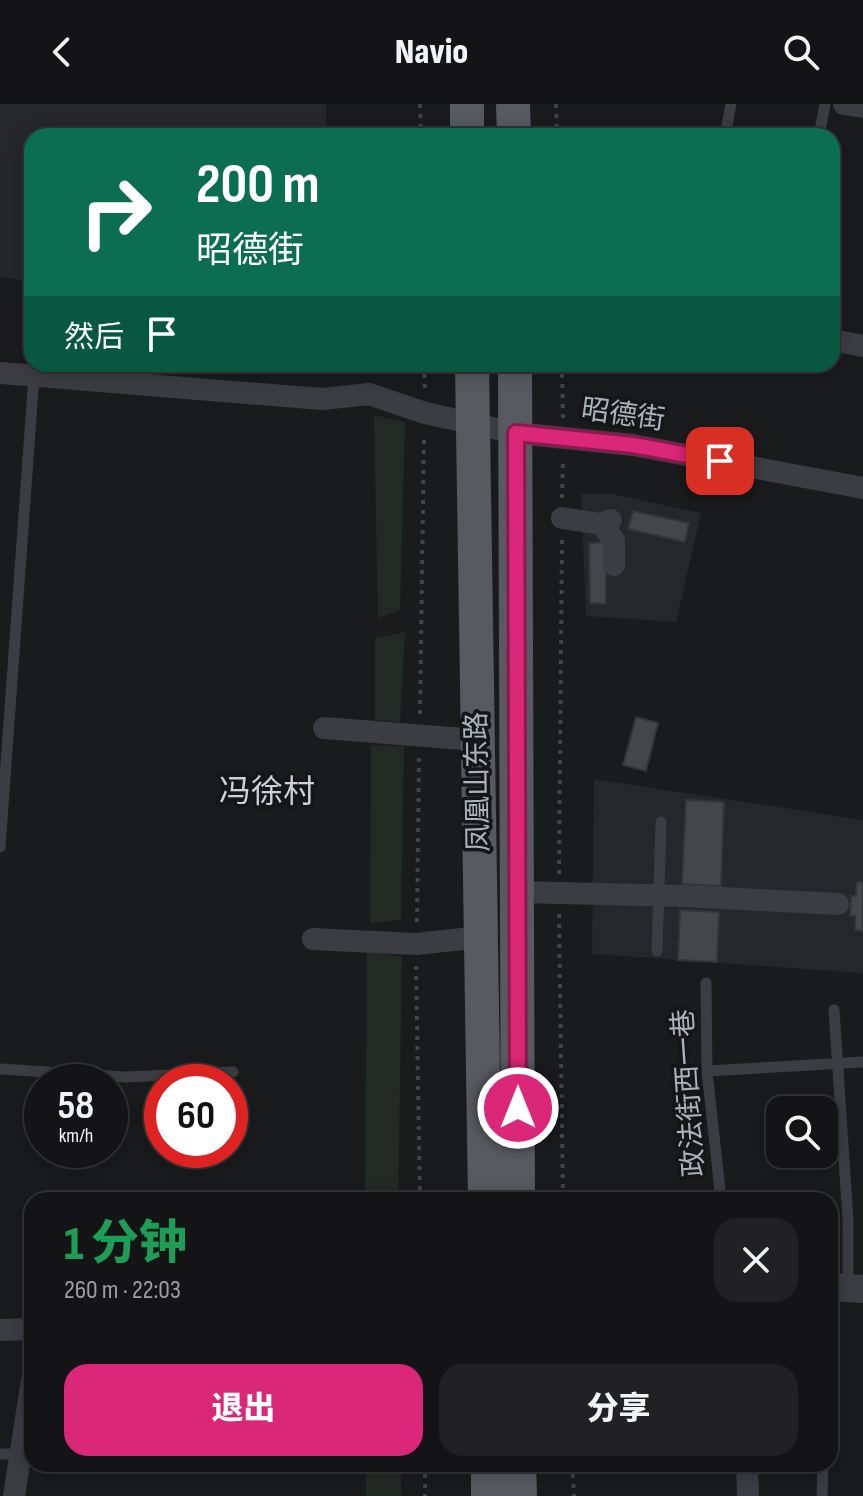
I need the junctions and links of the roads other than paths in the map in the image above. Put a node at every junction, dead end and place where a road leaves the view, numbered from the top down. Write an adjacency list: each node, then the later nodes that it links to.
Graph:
1 (467, 104): 7 (main road)
2 (513, 104): 8 (main road)
3 (731, 104): 9 (lane)
4 (825, 104): 10 (lane)
5 (844, 104): 6 (street)
6 (863, 107)
7 (467, 128)
8 (514, 128)
9 (726, 128)
10 (820, 128)
11 (840, 342): 12 (street)
12 (863, 346)
13 (472, 372): 17 (main road, 凤凰山东路)
14 (515, 372): 18 (main road, 凤凰山东路)
15 (0, 373): 16 (street, 昭德街)
16 (34, 376): 17 (street, 昭德街); 22 (lane)
17 (473, 425): 18 (street, 昭德街); 24 (main road, 凤凰山东路)
18 (516, 433): 19 (street, 昭德街); 27 (main road, 凤凰山东路)
19 (863, 488)
20 (562, 518): 21 (street)
21 (614, 565)
22 (6, 685): 26 (lane)
23 (324, 728): 24 (street)
24 (477, 740): 30 (main road, 凤凰山东路)
25 (661, 822): 28 (lane)
26 (0, 847)
27 (517, 892): 28 (street); 41 (main road, 凤凰山东路)
28 (659, 895): 29 (street); 32 (lane)
29 (838, 904)
30 (481, 937): 31 (street); 40 (main road, 凤凰山东路)
31 (313, 939)
32 (657, 951)
33 (706, 983): 38 (lane, 政法街西一巷)
34 (834, 1010): 36 (lane)
35 (863, 1062): 36 (lane)
36 (837, 1063): 38 (lane); 43 (lane)
37 (0, 1069): 39 (lane)
38 (707, 1071): 42 (lane, 政法街西一巷)
39 (144, 1076)
40 (485, 1192)
41 (518, 1192)
42 (720, 1192)
43 (847, 1288)
44 (24, 1329): 45 (street)
45 (0, 1330)
46 (24, 1407): 47 (street)
47 (10, 1454): 52 (street)
48 (488, 1472): 53 (main road)
49 (519, 1472): 54 (main road)
50 (747, 1472): 55 (street)
51 (823, 1472): 56 (lane)
52 (14, 1496)
53 (488, 1496)
54 (520, 1496)
55 (748, 1496)
56 (822, 1496)

